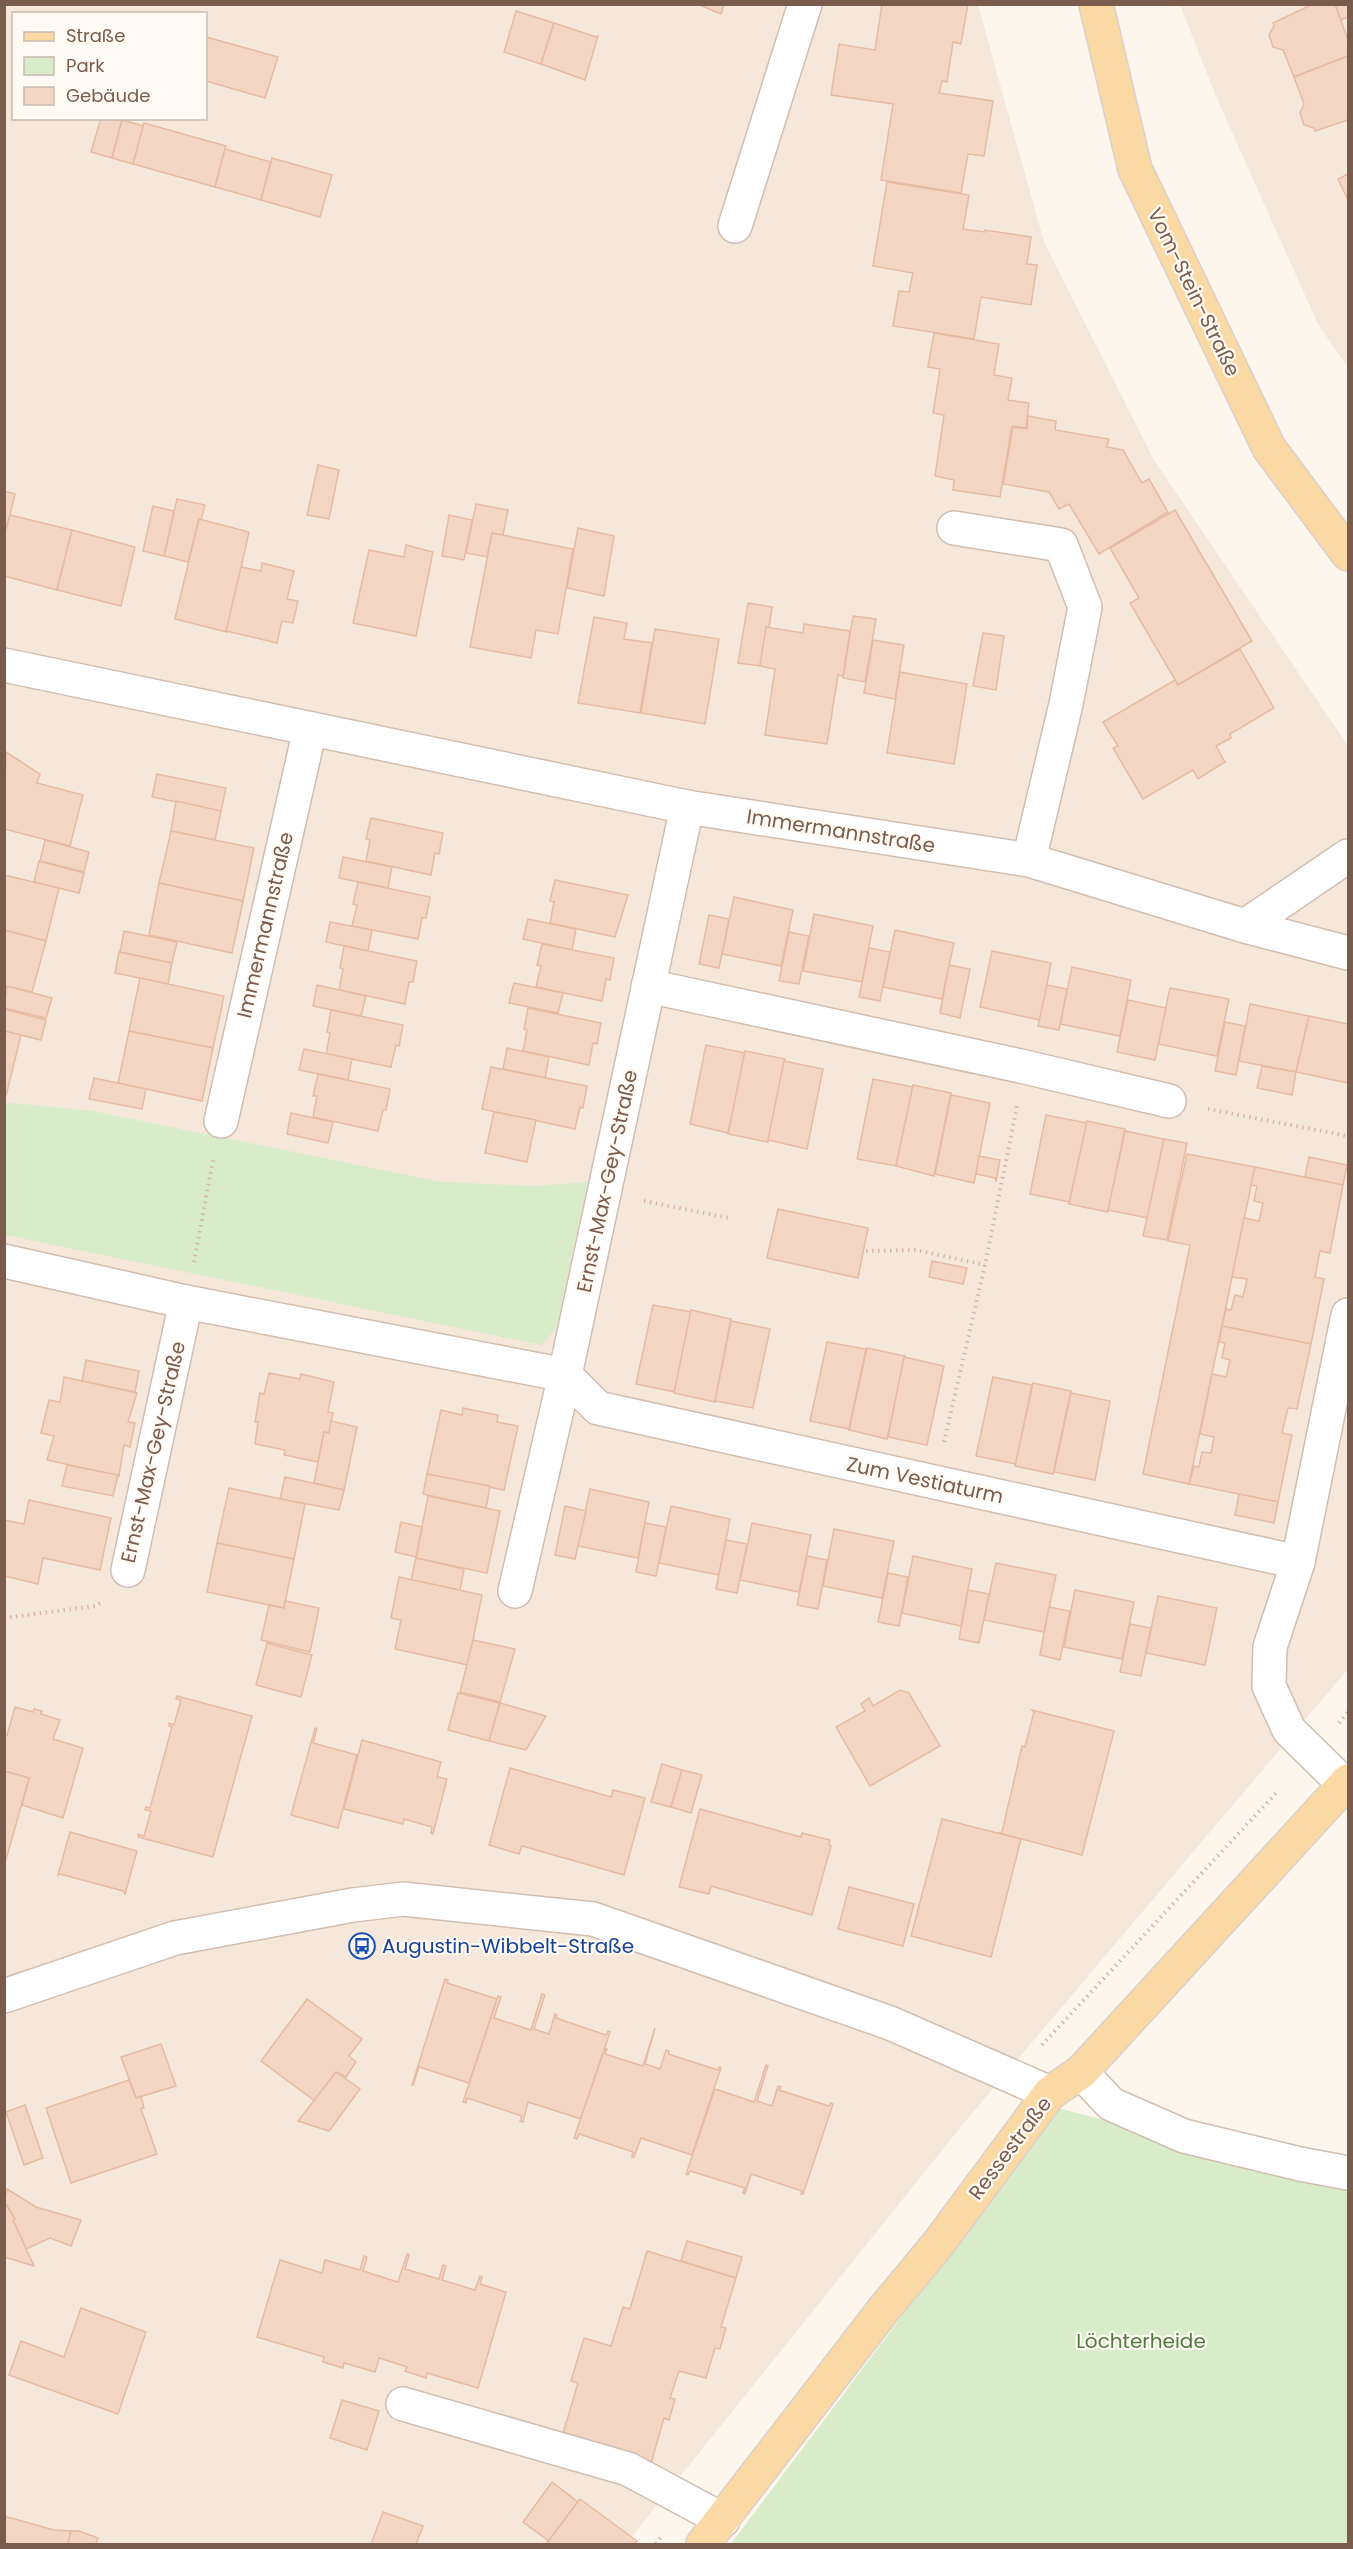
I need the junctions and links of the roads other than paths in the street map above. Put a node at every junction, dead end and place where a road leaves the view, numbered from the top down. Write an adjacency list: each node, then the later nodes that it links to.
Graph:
1 (804, 4): 3 (street)
2 (1096, 4): 5 (main road, Vom-Stein-Straße)
3 (735, 226)
4 (954, 528): 10 (street)
5 (1348, 554)
6 (4, 665): 7 (street, Immermannstraße)
7 (310, 729): 8 (street, Immermannstraße); 15 (street, Immermannstraße)
8 (687, 807): 10 (street, Immermannstraße); 13 (street, Ernst-Max-Gey-Straße)
9 (1348, 856): 11 (street)
10 (1029, 860): 11 (street, Immermannstraße)
11 (1245, 926): 12 (street, Immermannstraße)
12 (1348, 953)
13 (648, 986): 14 (street); 19 (street, Ernst-Max-Gey-Straße)
14 (1169, 1101)
15 (220, 1121)
16 (4, 1261): 17 (street)
17 (186, 1302): 19 (street); 21 (street, Ernst-Max-Gey-Straße)
18 (1348, 1315): 20 (street)
19 (566, 1375): 20 (street, Zum Vestiaturm); 22 (street, Ernst-Max-Gey-Straße)
20 (1298, 1562): 23 (street)
21 (128, 1570)
22 (515, 1591)
23 (1347, 1783): 25 (main road, Ressestraße)
24 (4, 1996): 26 (street)
25 (1081, 2072): 26 (main road, Ressestraße); 27 (street)
26 (1050, 2093): 29 (main road, Ressestraße)
27 (1348, 2173)
28 (403, 2404): 29 (street)
29 (713, 2532)

